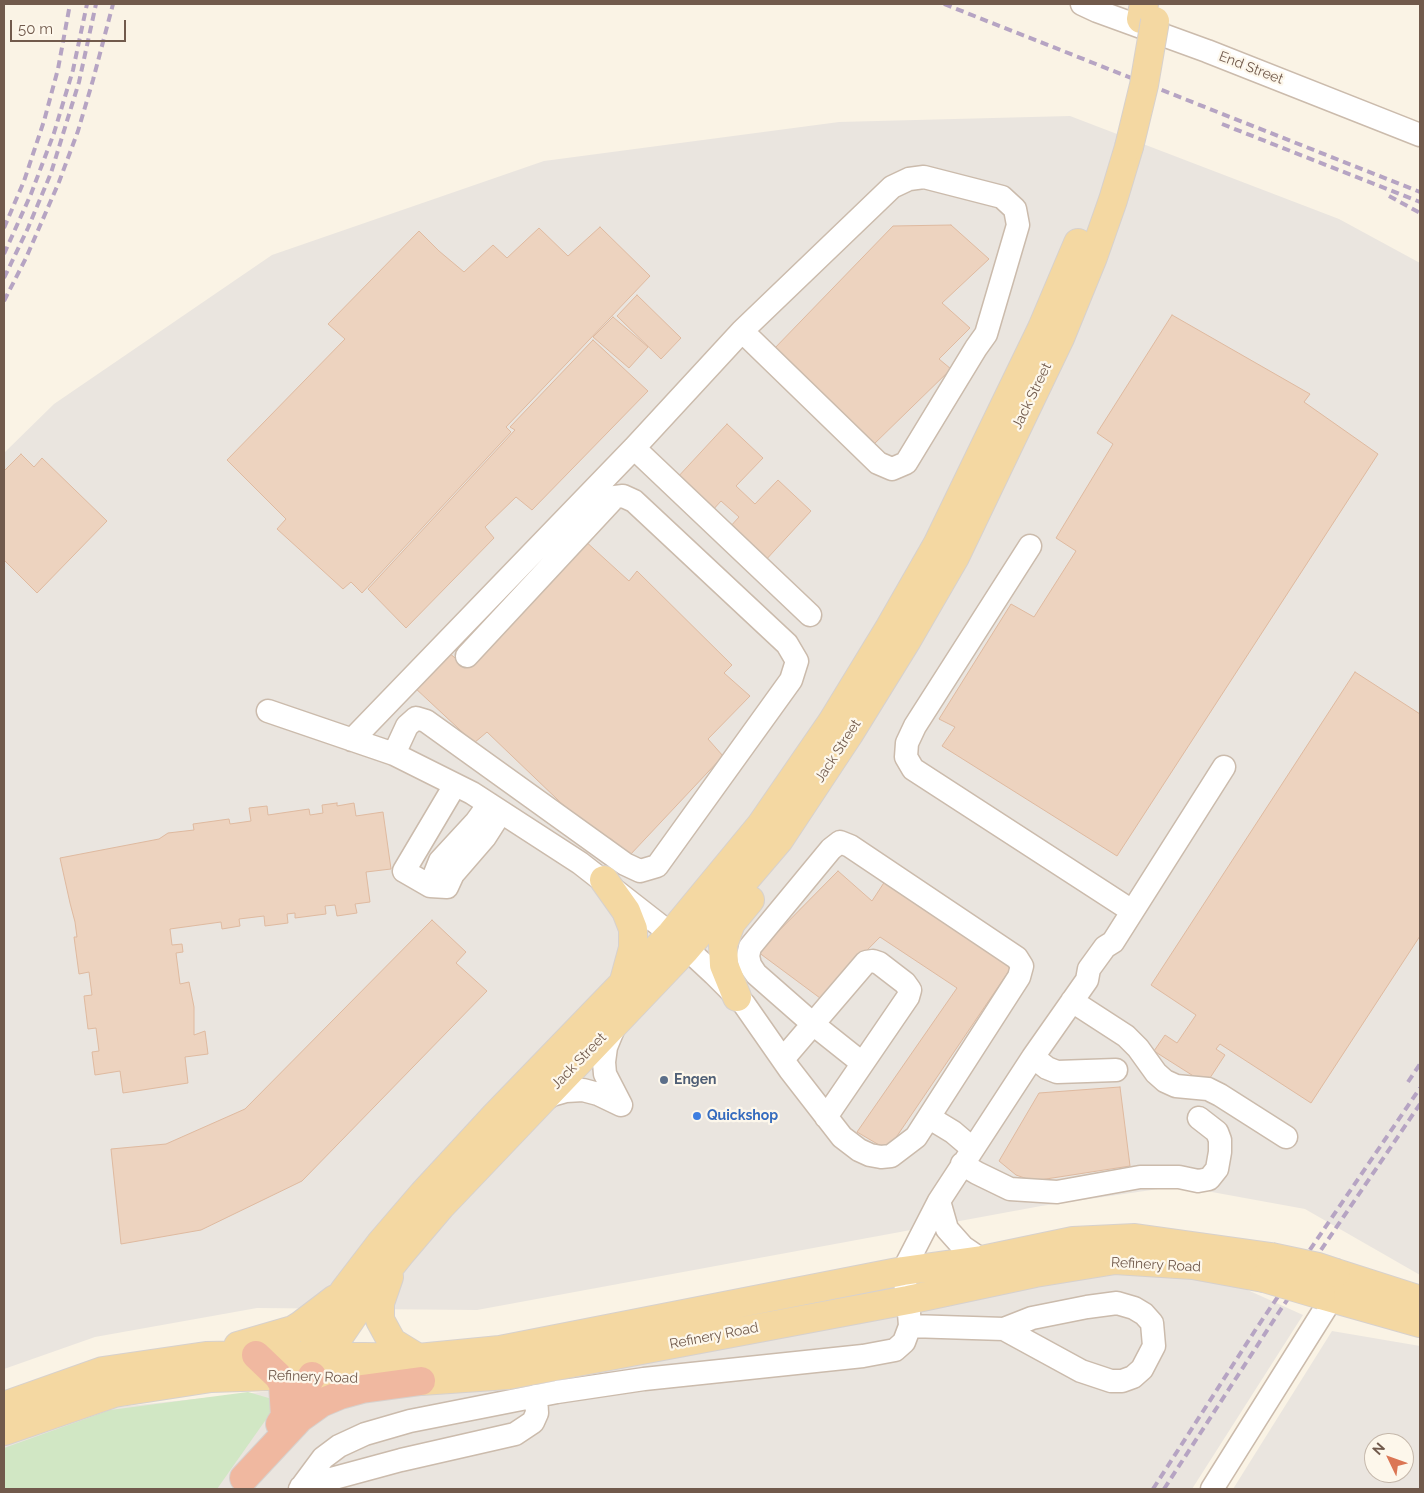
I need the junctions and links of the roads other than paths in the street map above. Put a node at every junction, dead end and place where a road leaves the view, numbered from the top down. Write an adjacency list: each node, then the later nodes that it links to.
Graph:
1 (1082, 4): 3 (street, End Street)
2 (1149, 12): 4 (main road, Jack Street, bridge)
3 (1420, 134)
4 (1085, 252): 15 (main road, Jack Street); 19 (main road, Jack Street)
5 (742, 331): 5 (street); 6 (street)
6 (634, 448): 8 (street); 11 (street)
7 (1030, 546): 18 (street)
8 (810, 615)
9 (467, 656): 12 (street)
10 (268, 711): 11 (street)
11 (352, 740): 12 (street)
12 (394, 754): 14 (street)
13 (1224, 767): 18 (street)
14 (455, 785): 16 (street); 16 (street)
15 (810, 793): 19 (main road, Jack Street); 21 (main road)
16 (495, 808): 17 (street)
17 (604, 880): 19 (street); 20 (main road)
18 (1132, 912): 22 (street)
19 (678, 942): 20 (main road, Jack Street); 21 (street); 23 (main road, Jack Street)
20 (623, 985): 41 (main road, Jack Street)
21 (737, 997): 26 (street)
22 (1072, 1001): 25 (street); 33 (street)
23 (616, 1022): 29 (main road, Jack Street); 29 (street)
24 (812, 1024): 26 (street); 27 (street); 27 (street); 31 (street)
25 (1033, 1057): 28 (street); 34 (street)
26 (783, 1059): 30 (street)
27 (862, 1063): 30 (street)
28 (1116, 1070)
29 (540, 1102): 37 (main road, Jack Street)
30 (826, 1118): 31 (street)
31 (930, 1118): 34 (street)
32 (1199, 1118): 34 (street)
33 (1286, 1137)
34 (967, 1156): 35 (street)
35 (939, 1200): 38 (street); 39 (street)
36 (1134, 1250): 38 (main road, Refinery Road); 40 (main road, Refinery Road, bridge); 43 (main road, Refinery Road)
37 (401, 1253): 48 (main road, Jack Street); 49 (main road)
38 (982, 1260): 39 (main road, Refinery Road)
39 (903, 1271): 43 (street); 49 (main road, Refinery Road)
40 (1334, 1286): 42 (main road, Refinery Road); 44 (main road, Refinery Road); 55 (street)
41 (344, 1291): 47 (main road); 48 (main road, Jack Street)
42 (1420, 1300)
43 (909, 1313): 45 (street); 49 (main road, Refinery Road); 50 (street)
44 (1420, 1323)
45 (1004, 1329): 45 (street)
46 (256, 1355): 47 (main road, Refinery Road); 48 (highway); 48 (main road, Refinery Road)
47 (206, 1356): 51 (main road, Refinery Road)
48 (305, 1368): 49 (main road, Refinery Road); 52 (main road, Refinery Road); 53 (highway)
49 (420, 1370): 53 (highway)
50 (536, 1396): 54 (street); 54 (street)
51 (4, 1406)
52 (4, 1431)
53 (241, 1484)
54 (301, 1488)
55 (1212, 1489)

